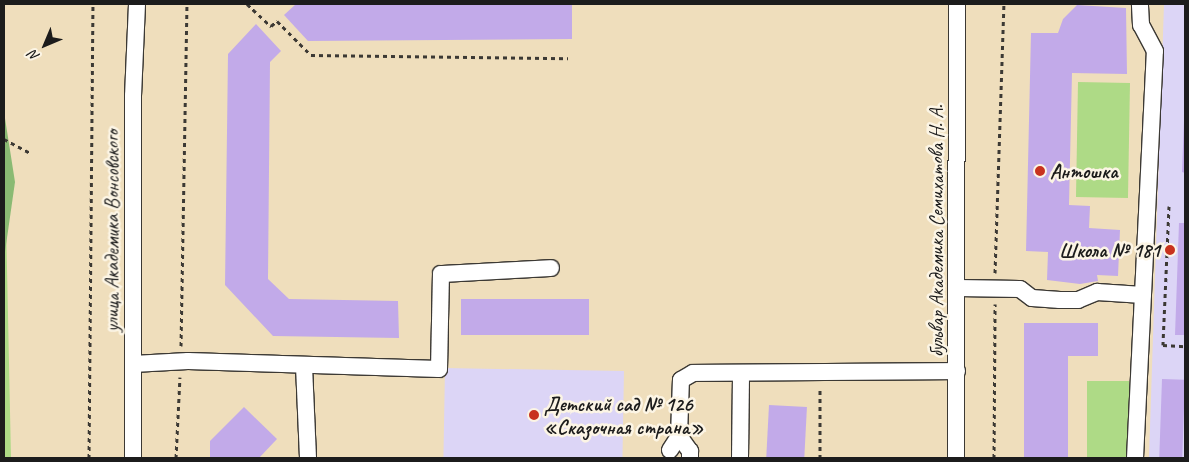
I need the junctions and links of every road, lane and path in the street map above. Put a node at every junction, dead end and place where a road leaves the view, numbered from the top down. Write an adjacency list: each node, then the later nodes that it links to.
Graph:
1 (92, 4): 25 (path)
2 (137, 4): 18 (street, улица Академика Вонсовского)
3 (187, 4): 17 (path)
4 (247, 4): 8 (path)
5 (957, 4): 13 (street, бульвар Академика Семихатова Н. А.)
6 (1004, 4): 14 (path)
7 (1140, 4): 15 (street)
8 (568, 58)
9 (4, 139): 10 (path)
10 (30, 153)
11 (1169, 206): 16 (path)
12 (551, 268): 19 (street)
13 (958, 288): 14 (street); 20 (street, бульвар Академика Семихатова Н. А.)
14 (995, 289): 15 (street); 33 (path)
15 (1143, 295): 34 (street)
16 (1185, 346)
17 (181, 362): 18 (street); 19 (street); 27 (path)
18 (133, 364): 26 (street, улица Академика Вонсовского)
19 (304, 366): 28 (street)
20 (957, 371): 21 (street); 32 (street, бульвар Академика Семихатова Н. А.)
21 (741, 374): 23 (street); 30 (street)
22 (812, 384): 31 (path)
23 (680, 436): 24 (street); 29 (street)
24 (670, 450)
25 (90, 458)
26 (133, 458)
27 (176, 458)
28 (308, 458)
29 (690, 458)
30 (740, 458)
31 (820, 458)
32 (956, 458)
33 (994, 458)
34 (1135, 458)

